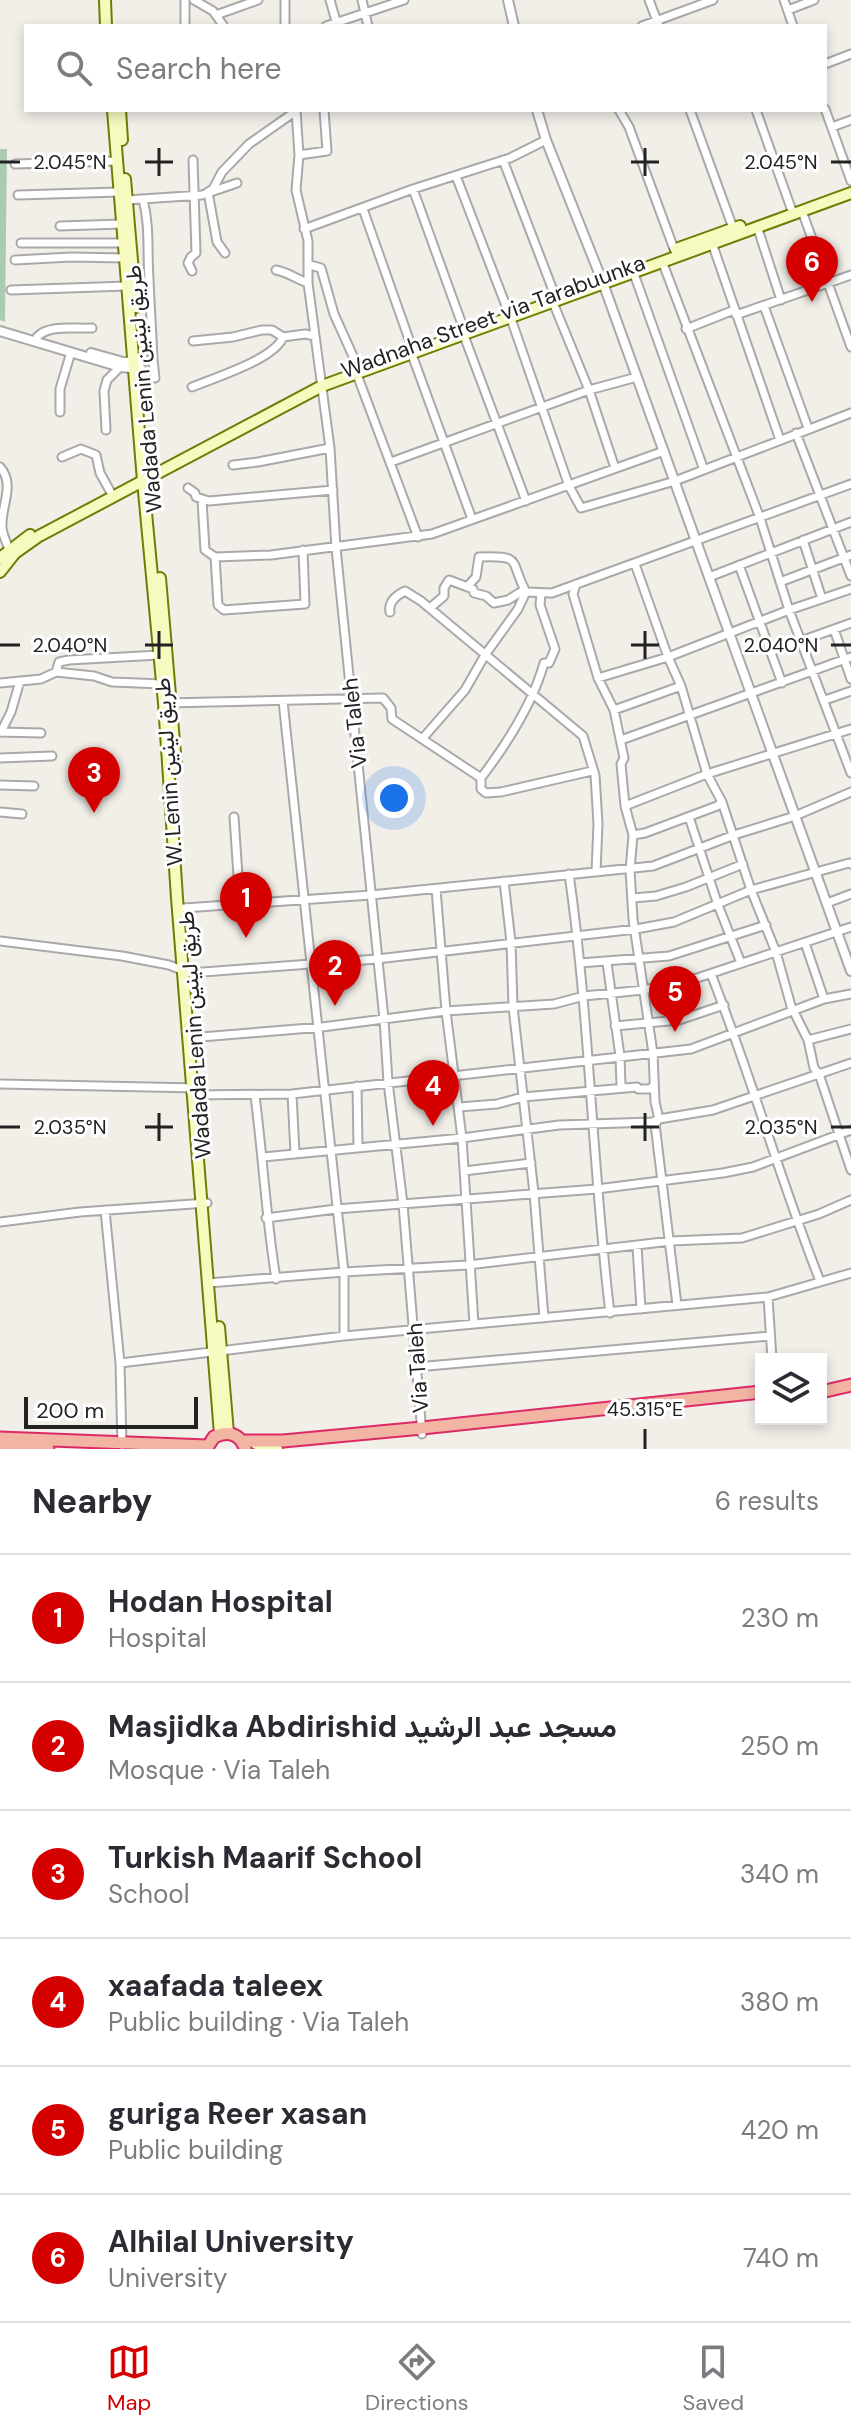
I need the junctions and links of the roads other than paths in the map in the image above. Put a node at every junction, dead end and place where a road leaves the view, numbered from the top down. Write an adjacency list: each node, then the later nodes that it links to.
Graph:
1 (108, 0): 20 (main road)
2 (185, 0): 21 (street)
3 (194, 0): 17 (street)
4 (258, 0): 17 (street)
5 (285, 0): 23 (street)
6 (330, 0): 24 (street)
7 (362, 0): 18 (street)
8 (403, 0): 18 (street)
9 (508, 0): 26 (street)
10 (649, 0): 19 (street)
11 (682, 0): 15 (street)
12 (713, 0): 15 (street)
13 (784, 0): 16 (street)
14 (814, 0): 16 (street)
15 (686, 10): 19 (street)
16 (788, 10): 27 (street)
17 (216, 15): 22 (street)
18 (366, 15): 24 (street); 25 (street)
19 (658, 23)
20 (109, 24)
21 (185, 24)
22 (222, 24)
23 (285, 24)
24 (333, 24)
25 (368, 24)
26 (514, 24)
27 (792, 24)
28 (851, 54): 29 (street)
29 (827, 63)
30 (113, 112): 48 (main road)
31 (120, 112): 59 (main road, Wadada Lenin طريق لينين)
32 (295, 112): 55 (street)
33 (296, 112): 44 (street, Via Taleh)
34 (324, 112): 44 (street)
35 (538, 112): 42 (street)
36 (620, 112): 71 (street)
37 (691, 112): 66 (street)
38 (757, 112): 62 (street)
39 (826, 112): 41 (street)
40 (851, 120): 41 (street)
41 (832, 127): 45 (street)
42 (546, 140): 47 (street); 81 (street)
43 (851, 154): 45 (street)
44 (299, 155): 67 (street, Via Taleh)
45 (842, 157): 51 (street)
46 (193, 160): 57 (street)
47 (503, 160): 50 (street); 86 (street)
48 (117, 161): 49 (street); 59 (main road)
49 (15, 164)
50 (456, 176): 54 (street); 90 (street)
51 (851, 181)
52 (237, 183): 55 (street)
53 (851, 187): 62 (main road, Wadnaha Street via Tarabuunka)
54 (413, 189): 61 (street); 94 (street)
55 (208, 192): 57 (street); 72 (street)
56 (851, 193): 62 (main road)
57 (193, 194): 60 (street); 78 (street)
58 (18, 195): 59 (street)
59 (123, 196): 60 (street); 63 (main road); 103 (main road, Wadada Lenin طريق لينين)
60 (143, 199): 102 (street)
61 (363, 209): 67 (street); 100 (street)
62 (796, 209): 65 (main road); 66 (main road, Wadnaha Street via Tarabuunka); 83 (street)
63 (121, 224): 64 (street); 69 (main road)
64 (60, 226)
65 (757, 226): 70 (main road); 87 (street)
66 (733, 228): 71 (main road, Wadnaha Street via Tarabuunka)
67 (304, 229): 76 (street, Via Taleh)
68 (21, 243): 69 (street)
69 (122, 243): 73 (main road)
70 (712, 243): 75 (main road); 89 (street)
71 (674, 249): 81 (main road, Wadnaha Street via Tarabuunka)
72 (225, 253)
73 (124, 258): 74 (street); 84 (main road)
74 (15, 260)
75 (662, 261): 79 (main road); 93 (street)
76 (310, 265): 82 (street, Via Taleh); 105 (street)
77 (276, 270): 82 (street)
78 (192, 271)
79 (633, 271): 81 (main road); 128 (street)
80 (851, 275): 83 (street)
81 (602, 280): 86 (main road); 106 (street)
82 (308, 283): 95 (street, Via Taleh)
83 (828, 283): 87 (street); 99 (street)
84 (127, 286): 85 (street); 103 (main road)
85 (11, 290)
86 (553, 297): 90 (main road); 110 (street)
87 (781, 300): 88 (street)
88 (764, 306): 89 (street); 115 (street)
89 (735, 312): 93 (street); 118 (street)
90 (509, 313): 94 (main road); 111 (street)
91 (92, 328): 96 (street)
92 (0, 329): 96 (street); 101 (street)
93 (686, 329): 123 (street)
94 (463, 330): 100 (main road); 114 (street)
95 (315, 336): 97 (street); 108 (street, Via Taleh)
96 (37, 337): 103 (street)
97 (283, 337): 98 (street); 109 (street)
98 (193, 341)
99 (851, 347)
100 (411, 349): 105 (main road); 119 (street)
101 (71, 352): 104 (street); 112 (street)
102 (153, 360): 103 (street); 107 (street)
103 (138, 365): 104 (street); 129 (main road)
104 (120, 367): 116 (street)
105 (356, 369): 108 (main road); 124 (street)
106 (637, 377): 110 (street); 121 (street)
107 (155, 378)
108 (322, 383): 120 (street, Via Taleh); 129 (main road)
109 (192, 387)
110 (589, 390): 111 (street); 127 (street)
111 (543, 409): 114 (street); 132 (street)
112 (60, 412)
113 (851, 413): 115 (street)
114 (498, 424): 119 (street); 138 (street)
115 (808, 428): 117 (street)
116 (106, 430)
117 (796, 433): 118 (street); 136 (street)
118 (780, 440): 123 (street)
119 (445, 443): 124 (street); 140 (street)
120 (330, 448): 125 (street); 134 (street, Via Taleh)
121 (664, 451): 127 (street); 130 (street)
122 (62, 457): 135 (street)
123 (735, 457): 128 (street); 139 (street)
124 (391, 462): 143 (street)
125 (233, 465)
126 (0, 467): 147 (street)
127 (615, 468): 132 (street)
128 (704, 470): 130 (street)
129 (145, 476): 135 (main road); 149 (main road, Wadada Lenin طريق لينين); 157 (main road)
130 (675, 481): 132 (street); 144 (street)
131 (851, 484): 136 (street)
132 (569, 486): 138 (street)
133 (188, 488): 137 (street)
134 (333, 490): 137 (street); 146 (street, Via Taleh)
135 (110, 491): 147 (main road)
136 (821, 494): 139 (street); 142 (street)
137 (202, 500): 152 (street)
138 (526, 501): 140 (street)
139 (760, 518): 144 (street); 150 (street)
140 (472, 519): 143 (street)
141 (851, 522): 142 (street)
142 (835, 529): 145 (street); 151 (street)
143 (418, 537): 146 (street)
144 (696, 540): 154 (street); 159 (street)
145 (803, 540): 150 (street); 156 (street)
146 (336, 548): 148 (street); 192 (street, Via Taleh)
147 (9, 549): 153 (main road)
148 (303, 550): 152 (street); 152 (street)
149 (154, 551): 176 (main road, W. Lenin طريق لينين); 195 (main road, Wadada Lenin طريق لينين)
150 (772, 553): 155 (street); 160 (street)
151 (848, 556): 156 (street); 158 (street)
152 (215, 557)
153 (0, 558)
154 (635, 564): 161 (street); 178 (street)
155 (739, 565): 159 (street); 170 (street)
156 (813, 570): 160 (street); 166 (street)
157 (0, 572)
158 (851, 576)
159 (709, 577): 173 (street)
160 (780, 582): 168 (street)
161 (576, 584): 165 (street); 182 (street)
162 (467, 587): 164 (street); 164 (street); 167 (street)
163 (851, 589): 166 (street)
164 (525, 591): 165 (street); 177 (street)
165 (541, 594): 190 (street)
166 (822, 599): 168 (street)
167 (430, 608): 169 (street); 177 (street)
168 (789, 610): 170 (street); 174 (street)
169 (390, 612)
170 (759, 621): 173 (street); 175 (street)
171 (851, 623): 172 (street)
172 (834, 629): 174 (street); 179 (street)
173 (728, 634): 178 (street); 191 (street)
174 (803, 641): 175 (street); 180 (street)
175 (770, 652): 186 (street)
176 (159, 655): 181 (street); 187 (main road, W. Lenin طريق لينين)
177 (485, 655): 190 (street); 202 (street)
178 (668, 657): 182 (street); 188 (street)
179 (848, 658): 180 (street); 183 (street)
180 (813, 671): 186 (street); 193 (street)
181 (56, 672): 184 (street); 187 (street)
182 (598, 678): 196 (street)
183 (851, 679)
184 (20, 681): 185 (street); 200 (street)
185 (0, 683)
186 (782, 683): 191 (street)
187 (162, 684): 195 (main road, W. Lenin طريق لينين)
188 (681, 686): 196 (street); 197 (street)
189 (851, 691): 193 (street)
190 (532, 695): 207 (street); 210 (street)
191 (749, 695): 197 (street); 204 (street)
192 (352, 698): 194 (street); 202 (street); 235 (street, Via Taleh)
193 (825, 700): 199 (street)
194 (283, 701): 195 (street); 237 (street)
195 (168, 702): 241 (main road, Wadada Lenin طريق لينين); 260 (main road, W. Lenin طريق لينين)
196 (614, 710): 203 (street)
197 (690, 715): 203 (street); 209 (street)
198 (851, 729): 199 (street)
199 (836, 731): 204 (street); 208 (street)
200 (0, 732): 201 (street)
201 (41, 733)
202 (423, 738): 210 (street)
203 (621, 740): 215 (street)
204 (773, 753): 209 (street); 218 (street)
205 (52, 756): 206 (street)
206 (0, 758)
207 (592, 771): 210 (street); 227 (street)
208 (851, 773)
209 (707, 774): 214 (street); 215 (street)
210 (481, 778)
211 (0, 785): 212 (street)
212 (34, 786)
213 (851, 792): 218 (street)
214 (722, 802): 220 (street); 222 (street)
215 (625, 806): 221 (street)
216 (0, 812): 217 (street)
217 (22, 814)
218 (795, 816): 222 (street); 228 (street)
219 (234, 817): 239 (street)
220 (689, 817): 221 (street); 223 (street)
221 (633, 835): 226 (street)
222 (734, 835): 223 (street); 224 (street)
223 (699, 847): 226 (street); 230 (street)
224 (743, 864): 230 (street); 233 (street)
225 (851, 864): 228 (street)
226 (630, 870): 227 (street); 236 (street)
227 (596, 872): 229 (street)
228 (816, 872): 233 (street); 238 (street)
229 (569, 874): 231 (street); 246 (street)
230 (709, 876): 236 (street); 240 (street)
231 (504, 881): 232 (street); 249 (street)
232 (436, 889): 235 (street); 251 (street)
233 (751, 890): 240 (street); 242 (street)
234 (851, 894): 238 (street)
235 (371, 895): 237 (street); 253 (street, Via Taleh)
236 (633, 898): 244 (street)
237 (305, 900): 239 (street); 258 (street)
238 (827, 903): 245 (street)
239 (240, 905): 241 (street)
240 (718, 905): 244 (street); 247 (street)
241 (184, 908): 260 (main road, Wadada Lenin طريق لينين)
242 (766, 925): 247 (street); 252 (street)
243 (851, 927): 245 (street)
244 (636, 929): 246 (street); 254 (street)
245 (837, 932): 250 (street); 259 (street)
246 (578, 935): 249 (street); 255 (street)
247 (731, 938): 254 (street); 257 (street)
248 (0, 941): 260 (street)
249 (511, 942): 251 (street); 268 (street)
250 (805, 943): 252 (street); 266 (street)
251 (443, 952): 253 (street); 269 (street)
252 (776, 952): 257 (street); 270 (street)
253 (377, 959): 258 (street); 271 (street, Via Taleh)
254 (641, 960): 256 (street); 262 (street)
255 (580, 963): 256 (street); 265 (street)
256 (607, 963): 263 (street)
257 (741, 963): 261 (street)
258 (310, 965): 260 (street); 273 (street)
259 (851, 971)
260 (186, 972): 277 (main road, Wadada Lenin طريق لينين)
261 (711, 974): 262 (street); 267 (street)
262 (643, 990): 263 (street); 272 (street)
263 (612, 993): 265 (street); 274 (street)
264 (851, 994): 266 (street)
265 (584, 996): 268 (street); 281 (street)
266 (824, 999): 270 (street)
267 (724, 1005): 272 (street); 276 (street)
268 (513, 1007): 269 (street); 283 (street)
269 (446, 1011): 271 (street); 285 (street)
270 (793, 1011): 276 (street); 278 (street)
271 (384, 1019): 273 (street); 286 (street, Via Taleh)
272 (647, 1023): 274 (street); 279 (street)
273 (317, 1026): 277 (street); 291 (street)
274 (615, 1026): 280 (street)
275 (851, 1029): 278 (street)
276 (734, 1034): 279 (street); 296 (street)
277 (193, 1038): 292 (main road, Wadada Lenin طريق لينين)
278 (808, 1040): 284 (street)
279 (653, 1053): 280 (street); 288 (street)
280 (620, 1056): 281 (street); 290 (street)
281 (587, 1059): 283 (street); 293 (street)
282 (851, 1063): 284 (street)
283 (519, 1069): 285 (street); 297 (street)
284 (819, 1074): 296 (street); 303 (street)
285 (454, 1075): 286 (street); 298 (street)
286 (388, 1082): 289 (street); 305 (street, Via Taleh)
287 (0, 1084): 292 (street)
288 (654, 1085): 290 (street); 299 (street)
289 (357, 1086): 291 (street); 306 (street)
290 (625, 1088): 293 (street)
291 (324, 1091): 294 (street); 307 (street)
292 (195, 1092): 295 (street); 319 (main road, Wadada Lenin طريق لينين)
293 (589, 1092): 297 (street); 300 (street)
294 (292, 1094): 295 (street); 308 (street)
295 (255, 1096): 309 (street)
296 (755, 1096): 299 (street); 310 (street)
297 (523, 1097): 298 (street); 301 (street)
298 (459, 1107): 304 (street)
299 (659, 1119): 300 (street); 314 (street)
300 (592, 1123): 301 (street); 315 (street)
301 (527, 1128): 304 (street); 311 (street)
302 (851, 1130): 303 (street)
303 (838, 1134): 310 (street); 312 (street)
304 (462, 1138): 305 (street); 313 (street)
305 (396, 1144): 306 (street); 320 (street, Via Taleh)
306 (358, 1148): 307 (street)
307 (330, 1150): 308 (street); 321 (street)
308 (295, 1153): 309 (street)
309 (263, 1157): 323 (street)
310 (778, 1158): 314 (street); 325 (street)
311 (531, 1163): 313 (street); 316 (street)
312 (851, 1170)
313 (464, 1171): 318 (street)
314 (661, 1181): 315 (street); 326 (street)
315 (597, 1189): 316 (street); 328 (street)
316 (534, 1193): 318 (street); 329 (street)
317 (851, 1200): 325 (street)
318 (467, 1201): 320 (street); 330 (street)
319 (204, 1204): 322 (street); 336 (main road, Wadada Lenin طريق لينين)
320 (403, 1204): 321 (street); 331 (street, Via Taleh)
321 (336, 1209): 323 (street); 332 (street)
322 (105, 1210): 324 (street); 348 (street)
323 (266, 1218): 334 (street)
324 (0, 1222)
325 (796, 1222): 326 (street); 335 (street)
326 (671, 1241): 327 (street); 338 (street)
327 (637, 1246): 328 (street); 339 (street)
328 (602, 1248): 329 (street); 340 (street)
329 (538, 1257): 330 (street); 341 (street)
330 (468, 1265): 331 (street); 342 (street)
331 (408, 1268): 332 (street); 343 (street, Via Taleh)
332 (344, 1272): 334 (street); 344 (street)
333 (851, 1273): 335 (street)
334 (276, 1279): 336 (street)
335 (820, 1281): 337 (street)
336 (211, 1283): 346 (main road, Wadada Lenin طريق لينين)
337 (768, 1297): 338 (street); 345 (street)
338 (677, 1305): 339 (street)
339 (641, 1309): 340 (street)
340 (610, 1313): 341 (street)
341 (544, 1318): 342 (street)
342 (474, 1324): 343 (street)
343 (414, 1330): 344 (street); 349 (street, Via Taleh)
344 (344, 1336): 346 (street)
345 (770, 1336): 347 (street); 349 (street)
346 (218, 1350): 348 (street); 357 (main road, Wadada Lenin طريق لينين)
347 (771, 1353)
348 (120, 1363): 360 (street)
349 (416, 1367): 356 (street, Via Taleh)
350 (851, 1378): 351 (highway)
351 (827, 1384)
352 (851, 1385): 353 (highway)
353 (827, 1391)
354 (755, 1393): 356 (highway)
355 (755, 1400): 356 (highway)
356 (422, 1431): 359 (highway); 365 (highway)
357 (224, 1433): 359 (highway); 363 (highway)
358 (0, 1438): 360 (highway)
359 (245, 1444): 365 (main road)
360 (122, 1445): 363 (highway)
361 (0, 1447): 362 (highway)
362 (28, 1448): 364 (highway)
363 (207, 1448)
364 (48, 1449)
365 (276, 1449)

